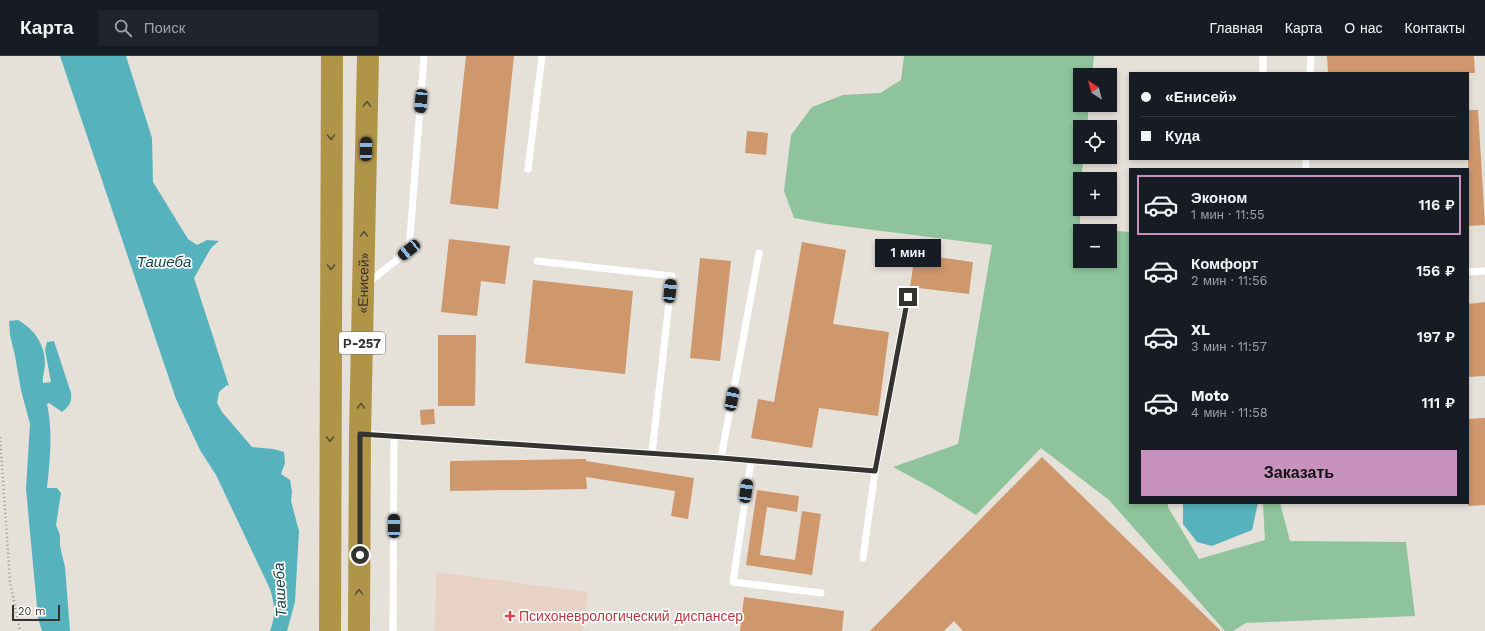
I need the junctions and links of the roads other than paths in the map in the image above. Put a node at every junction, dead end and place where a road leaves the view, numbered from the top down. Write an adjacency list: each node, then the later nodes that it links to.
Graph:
1 (332, 56): 24 (highway, Р-257, one-way to 24)
2 (368, 56): 14 (highway, «Енисей» / Р-257, one-way to 2)
3 (424, 56): 14 (lane)
4 (542, 56): 9 (lane)
5 (1263, 56): 7 (lane)
6 (1311, 56): 8 (lane)
7 (1263, 72)
8 (1310, 72)
9 (528, 169)
10 (759, 253): 19 (lane)
11 (537, 261): 18 (lane)
12 (1485, 271): 13 (lane)
13 (1469, 272)
14 (363, 287): 16 (highway, «Енисей» / Р-257, one-way to 14)
15 (908, 297): 21 (lane)
16 (360, 434): 17 (lane); 25 (highway, «Енисей» / Р-257, one-way to 16)
17 (394, 436): 18 (lane); 26 (lane)
18 (652, 453): 19 (lane)
19 (721, 458): 20 (lane)
20 (750, 461): 21 (lane); 23 (lane)
21 (875, 471): 22 (lane)
22 (863, 558)
23 (821, 593)
24 (330, 631)
25 (359, 631)
26 (393, 631)

